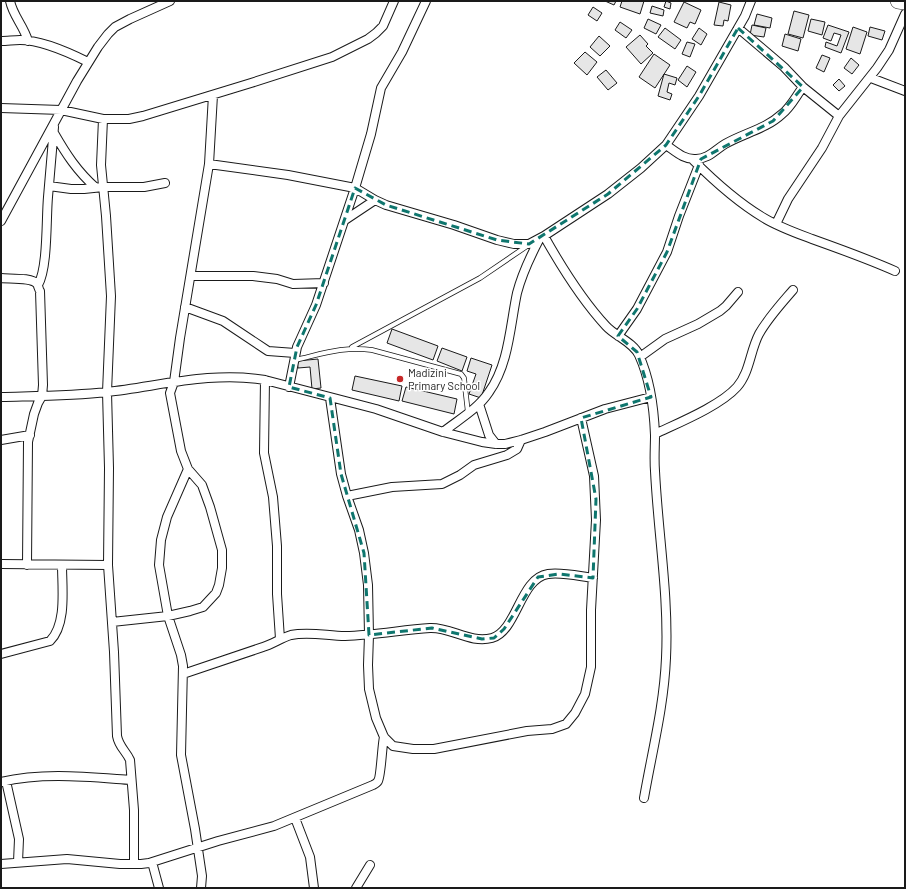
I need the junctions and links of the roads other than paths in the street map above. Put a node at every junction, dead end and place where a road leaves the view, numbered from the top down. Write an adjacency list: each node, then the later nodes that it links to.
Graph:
1 (10, 1): 11 (street)
2 (170, 1): 12 (street)
3 (394, 1): 16 (street)
4 (426, 1): 29 (street)
5 (751, 1): 9 (street)
6 (898, 1): 7 (highway)
7 (905, 2)
8 (905, 14): 13 (street)
9 (738, 28): 14 (street); 23 (street)
10 (1, 41): 11 (street)
11 (28, 41): 12 (street)
12 (88, 62): 18 (street)
13 (871, 78): 15 (street); 19 (street)
14 (803, 87): 19 (street); 24 (street)
15 (905, 91)
16 (213, 95): 20 (street); 25 (street)
17 (1, 108): 18 (street)
18 (61, 110): 20 (street); 21 (street)
19 (840, 116): 33 (street)
20 (103, 119): 28 (street)
21 (54, 124): 22 (street); 32 (street)
22 (54, 133): 27 (street); 28 (street)
23 (666, 145): 24 (street); 34 (street)
24 (696, 162): 33 (street); 44 (street)
25 (209, 164): 29 (street); 37 (street)
26 (165, 183): 28 (street)
27 (49, 186): 28 (street); 40 (street)
28 (99, 187): 51 (street)
29 (355, 188): 30 (street); 31 (street)
30 (375, 200): 31 (street); 35 (street)
31 (345, 220): 39 (street)
32 (1, 221)
33 (776, 224): 36 (street)
34 (541, 238): 35 (street); 44 (street); 56 (street)
35 (529, 244): 45 (lane)
36 (895, 271)
37 (190, 276): 39 (street); 43 (street)
38 (1, 278): 40 (street)
39 (324, 283): 46 (street)
40 (38, 285): 52 (street)
41 (793, 290): 60 (street)
42 (738, 292): 47 (street)
43 (185, 307): 46 (street); 49 (street)
44 (618, 336): 47 (street)
45 (350, 348): 46 (lane); 57 (lane)
46 (295, 356): 50 (street)
47 (640, 357): 54 (street)
48 (264, 380): 49 (street); 50 (street); 75 (street)
49 (174, 382): 51 (street); 65 (street)
50 (289, 387): 55 (street)
51 (107, 392): 52 (street); 70 (street)
52 (42, 396): 53 (street); 61 (street)
53 (1, 397)
54 (651, 397): 58 (street); 60 (street)
55 (330, 398): 59 (street); 66 (street)
56 (479, 404): 57 (street); 64 (street)
57 (468, 413): 59 (street)
58 (581, 418): 63 (street); 71 (street)
59 (443, 432): 64 (street)
60 (655, 434): 81 (street)
61 (30, 435): 62 (street); 68 (street)
62 (1, 440)
63 (521, 440): 64 (street); 66 (street)
64 (496, 444)
65 (188, 469): 72 (street); 72 (street)
66 (347, 496): 74 (street)
67 (1, 564): 68 (street)
68 (27, 565): 69 (street)
69 (62, 565): 70 (street); 76 (street)
70 (108, 565): 73 (street)
71 (593, 578): 74 (street); 78 (street)
72 (168, 616): 73 (street); 77 (street)
73 (112, 622): 79 (street)
74 (369, 635): 75 (street); 78 (street)
75 (280, 639): 77 (street)
76 (1, 654)
77 (183, 674): 83 (street)
78 (384, 737): 82 (street)
79 (131, 780): 80 (street); 87 (street)
80 (3, 782): 84 (street)
81 (644, 798)
82 (295, 818): 83 (street); 91 (street)
83 (197, 847): 85 (street); 90 (street)
84 (18, 862): 86 (street); 87 (street)
85 (152, 862): 87 (street); 89 (street)
86 (1, 864)
87 (134, 864)
88 (370, 865): 92 (street)
89 (159, 888)
90 (201, 888)
91 (314, 888)
92 (356, 888)

